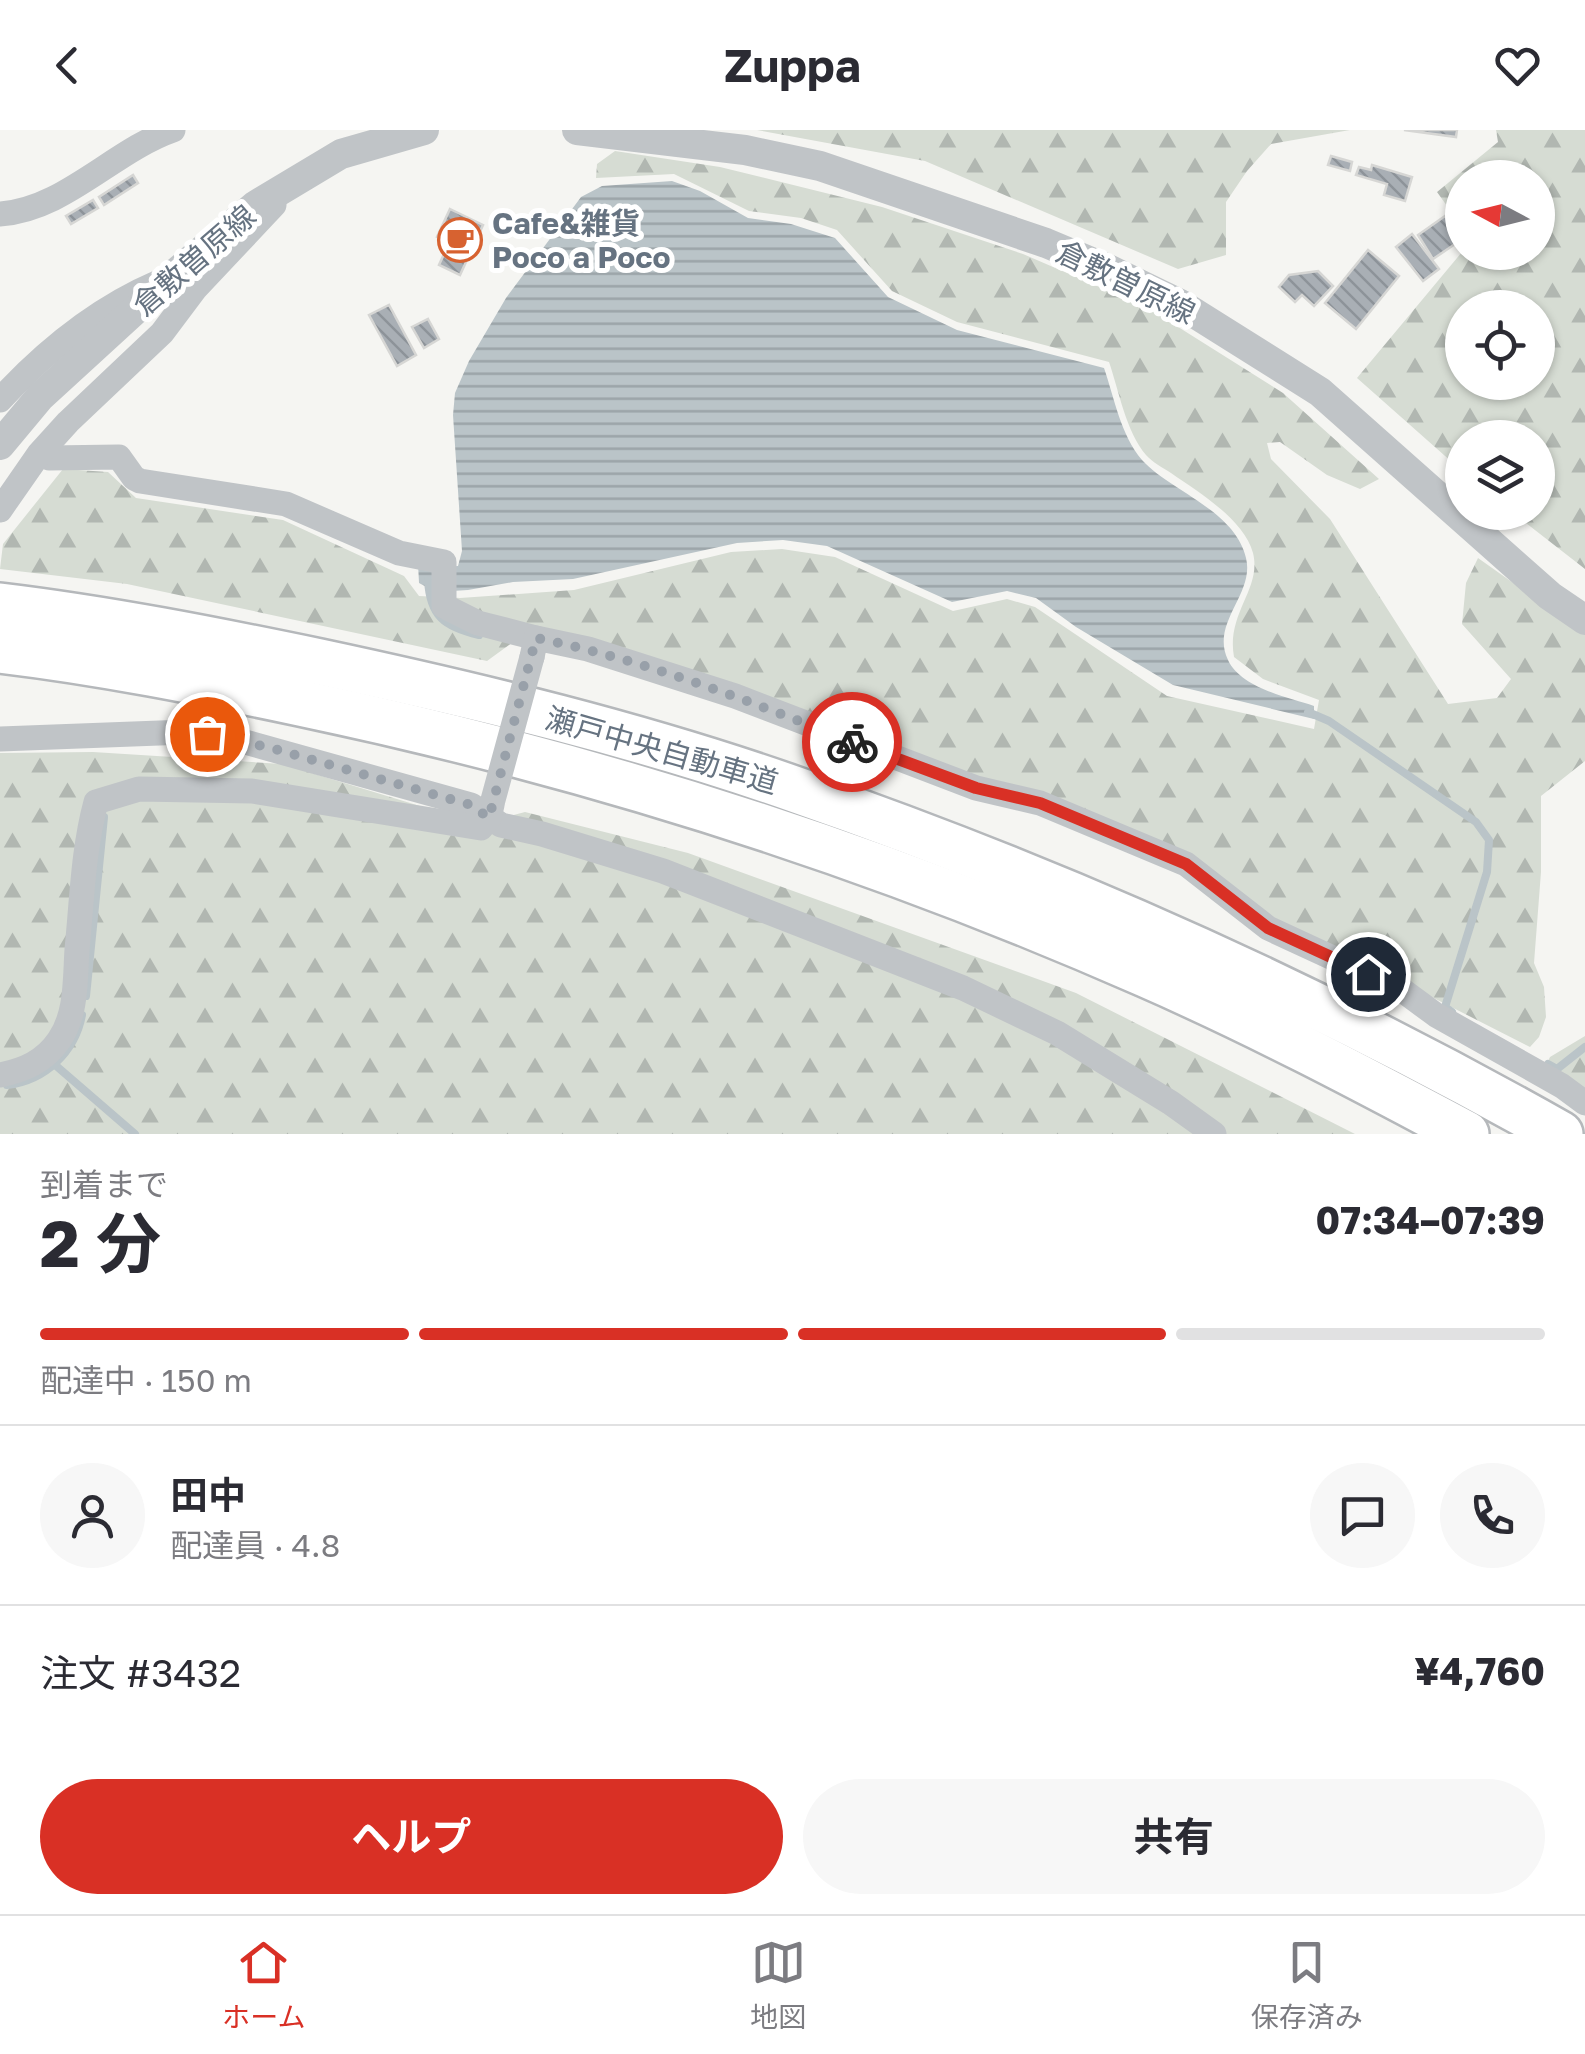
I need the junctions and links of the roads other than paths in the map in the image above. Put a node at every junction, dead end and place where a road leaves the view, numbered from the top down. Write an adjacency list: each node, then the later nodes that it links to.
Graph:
1 (173, 130): 5 (street)
2 (424, 130): 4 (street, 倉敷曽原線)
3 (580, 130): 11 (street, 倉敷曽原線)
4 (298, 180): 6 (street, 倉敷曽原線); 9 (street)
5 (0, 214)
6 (170, 278): 7 (street); 8 (street, 倉敷曽原線)
7 (0, 400)
8 (0, 445)
9 (42, 451): 10 (street); 13 (street)
10 (0, 510)
11 (1585, 620)
12 (19, 630): 19 (highway, 瀬戸中央自動車道); 20 (highway, 瀬戸中央自動車道)
13 (534, 648): 15 (street, bridge); 17 (street)
14 (0, 739): 15 (street)
15 (491, 809): 16 (street); 18 (street)
16 (0, 1075)
17 (1585, 1103)
18 (1214, 1134)
19 (1466, 1134)
20 (1560, 1134)

